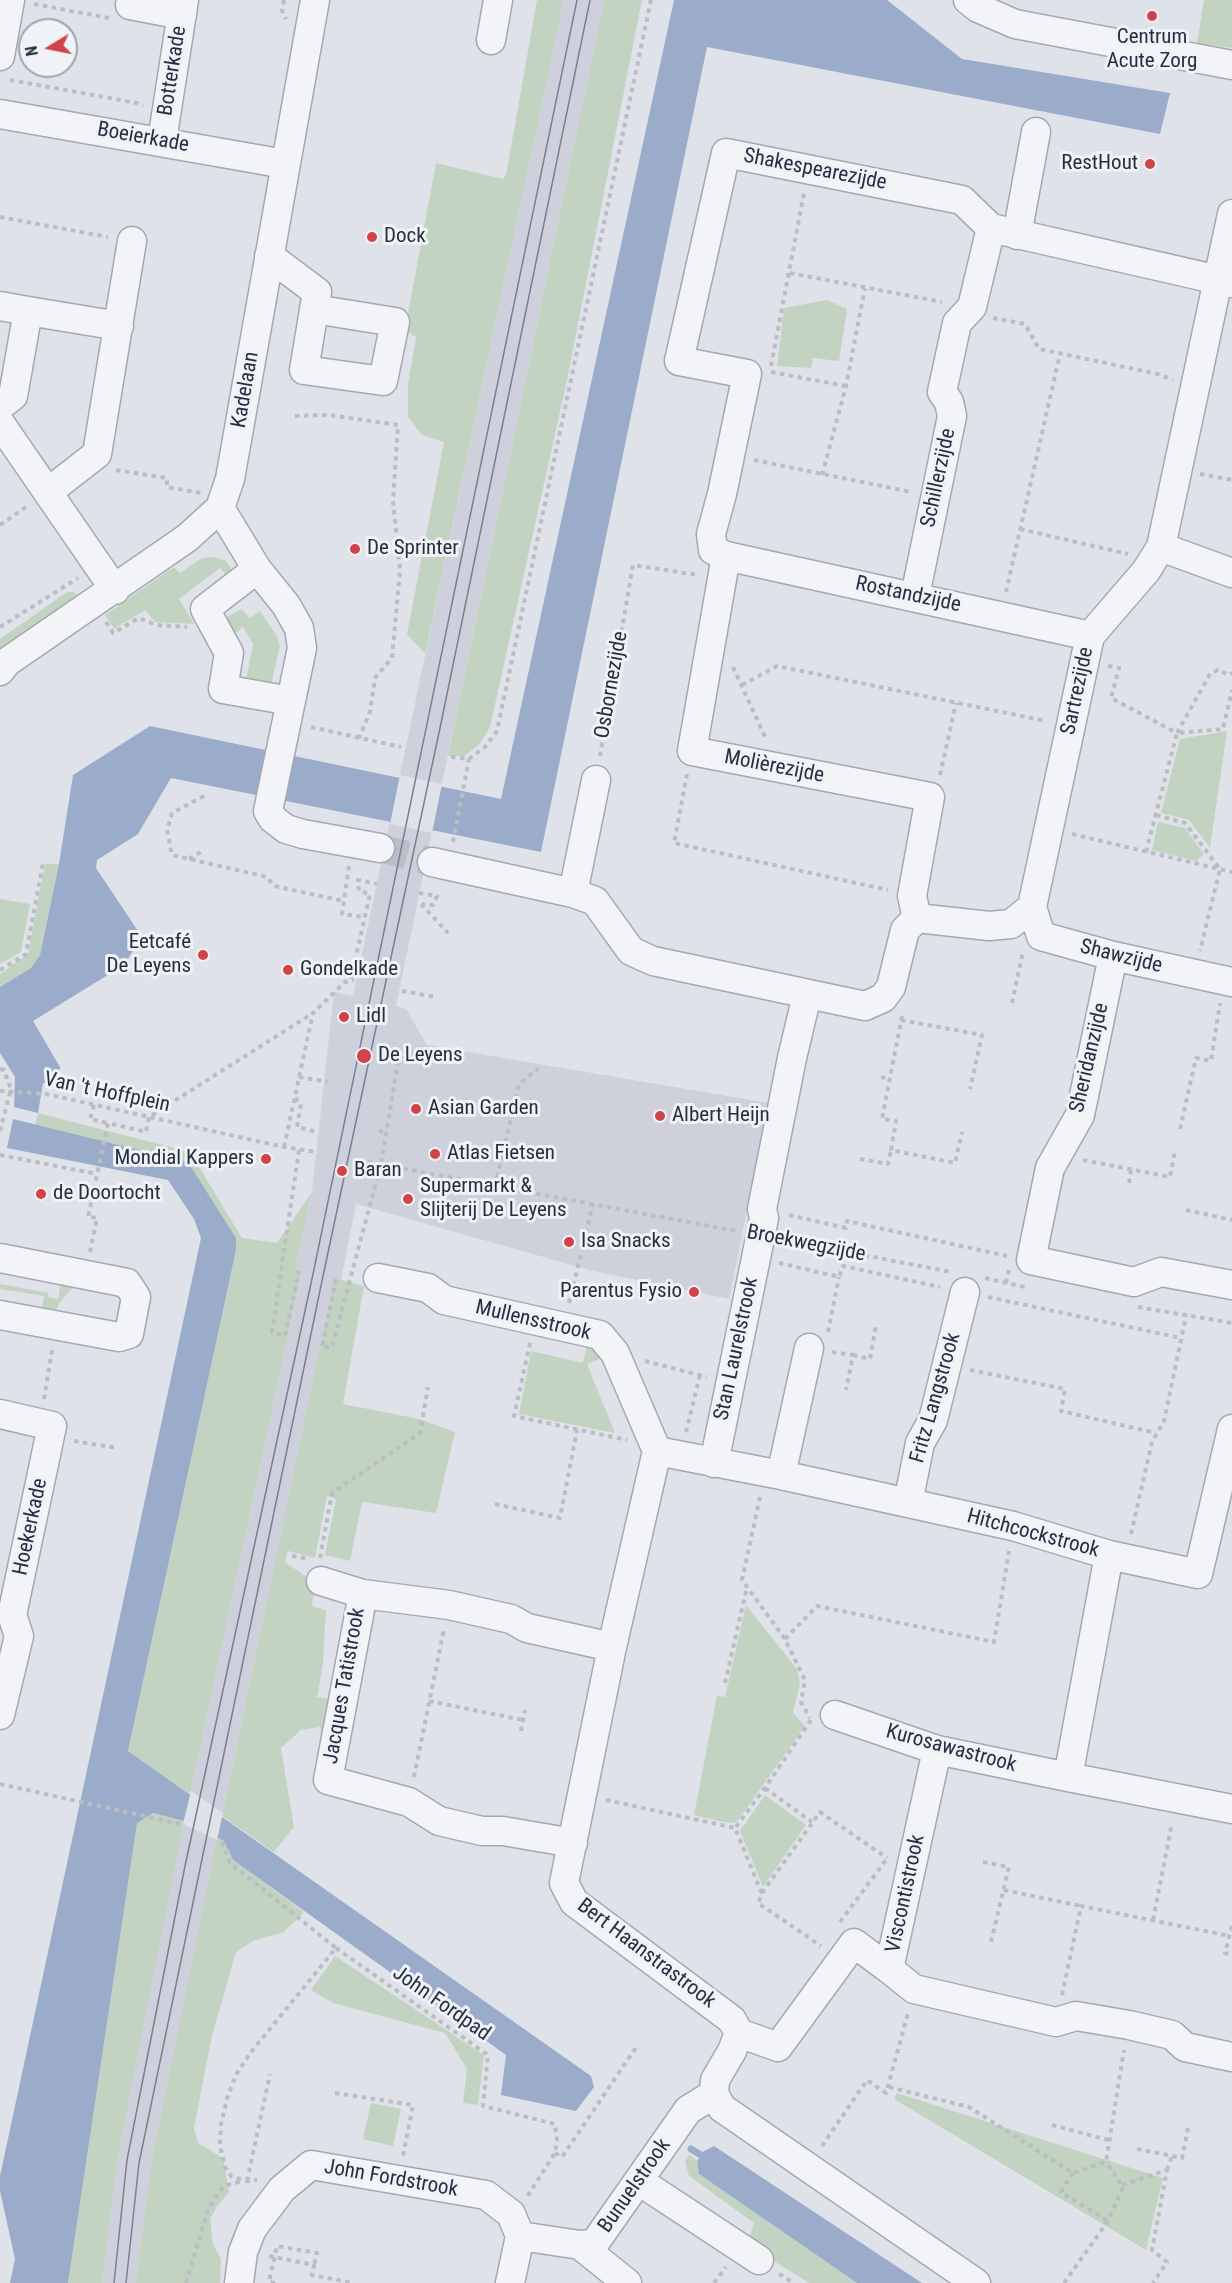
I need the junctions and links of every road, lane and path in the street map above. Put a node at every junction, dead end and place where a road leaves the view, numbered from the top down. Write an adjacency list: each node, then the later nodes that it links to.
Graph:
1 (315, 0): 15 (street, Kadelaan)
2 (498, 0): 8 (street)
3 (651, 0): 69 (path)
4 (968, 0): 10 (street)
5 (19, 1): 6 (path); 9 (street)
6 (130, 2): 7 (street)
7 (183, 8): 13 (street, Botterkade)
8 (491, 40)
9 (0, 57)
10 (1232, 65)
11 (0, 78): 13 (path)
12 (0, 114): 13 (street, Boeierkade)
13 (164, 130): 15 (street, Boeierkade)
14 (1036, 132): 19 (street, Schillerzijde)
15 (285, 164): 21 (street, Kadelaan)
16 (808, 169): 19 (street, Shakespearezijde); 22 (path); 36 (street, Shakespearezijde)
17 (1232, 214): 23 (street, Sartrezijde)
18 (0, 217): 20 (path)
19 (1004, 231): 23 (street); 27 (street, Schillerzijde)
20 (132, 241): 29 (street)
21 (269, 256): 26 (street); 41 (street, Kadelaan)
22 (790, 273): 24 (path); 31 (path)
23 (1225, 282): 32 (street, Sartrezijde)
24 (865, 288): 27 (path); 31 (path)
25 (0, 306): 28 (street)
26 (314, 309)
27 (970, 310): 30 (path); 40 (street, Schillerzijde)
28 (28, 311): 29 (street); 33 (street)
29 (119, 326): 37 (street)
30 (1060, 354): 32 (path); 43 (path)
31 (846, 386): 38 (path)
32 (1195, 386): 44 (street, Sartrezijde)
33 (0, 406)
34 (296, 416): 65 (path)
35 (0, 423): 39 (street)
36 (730, 454): 38 (path); 46 (street, Shakespearezijde)
37 (83, 465): 39 (street); 41 (path)
38 (822, 475): 40 (path)
39 (48, 492): 42 (path); 45 (street)
40 (935, 497): 50 (street, Schillerzijde)
41 (222, 502): 47 (street); 49 (street)
42 (0, 525)
43 (1020, 529): 44 (path); 51 (path)
44 (1157, 553): 48 (street); 55 (street, Sartrezijde)
45 (96, 565): 49 (street); 52 (path)
46 (724, 568): 50 (street, Rostandzijde); 56 (street); 71 (path, Osbornezijde)
47 (257, 569): 53 (street); 62 (street)
48 (1232, 573)
49 (115, 590): 57 (street)
50 (915, 596): 51 (street, Rostandzijde)
51 (1001, 616): 55 (street, Rostandzijde)
52 (0, 627)
53 (214, 628): 54 (path); 62 (street)
54 (113, 633)
55 (1087, 648): 63 (street, Sartrezijde); 64 (path)
56 (708, 658): 59 (path); 67 (street)
57 (0, 671)
58 (1232, 674): 64 (path)
59 (742, 685): 61 (path); 70 (path)
60 (1232, 690): 64 (path)
61 (956, 703): 63 (path); 73 (path)
62 (289, 712): 65 (path); 77 (street)
63 (1070, 726): 75 (street, Sartrezijde)
64 (1177, 733): 74 (path)
65 (359, 738): 66 (path)
66 (401, 747)
67 (692, 751): 70 (street, Molièrezijde); 90 (path)
68 (451, 757): 69 (path)
69 (469, 759): 76 (path)
70 (779, 768): 73 (street, Molièrezijde)
71 (596, 780): 87 (street)
72 (204, 796): 80 (path)
73 (930, 797): 90 (street)
74 (1156, 815): 79 (path); 83 (path)
75 (1050, 829): 79 (path); 89 (street, Sartrezijde)
76 (453, 840)
77 (367, 845): 88 (path)
78 (201, 852): 80 (path)
79 (1146, 852): 83 (path)
80 (189, 860): 88 (path)
81 (432, 862): 87 (street)
82 (43, 863): 94 (path)
83 (1220, 869): 84 (path); 95 (path)
84 (1232, 872)
85 (377, 884): 91 (path)
86 (419, 893): 92 (path)
87 (573, 893): 99 (street)
88 (344, 901): 91 (path)
89 (1032, 906): 90 (street); 93 (street, Shawzijde)
90 (915, 907): 97 (street)
91 (364, 917): 101 (path)
92 (448, 933)
93 (1113, 956): 95 (street, Shawzijde); 129 (street, Sheridanzijde)
94 (0, 970)
95 (1194, 975): 96 (street, Shawzijde)
96 (1228, 981): 117 (path)
97 (891, 987): 99 (street); 102 (path)
98 (402, 991): 100 (path)
99 (807, 995): 140 (street)
100 (436, 997)
101 (313, 1013): 106 (path); 115 (path)
102 (901, 1020): 108 (path); 111 (path)
103 (426, 1045): 121 (path)
104 (539, 1068): 136 (path)
105 (0, 1070): 110 (path)
106 (299, 1077): 109 (path); 113 (path)
107 (881, 1077): 108 (path)
108 (890, 1079): 125 (path)
109 (328, 1082)
110 (11, 1089): 112 (path, Van 't Hoffplein); 114 (path, Van 't Hoffplein); 118 (path)
111 (970, 1089)
112 (0, 1091)
113 (295, 1097): 120 (path); 123 (path)
114 (94, 1106): 115 (path, Van 't Hoffplein); 116 (path)
115 (149, 1117): 116 (path); 123 (path, Van 't Hoffplein)
116 (108, 1123): 134 (path)
117 (1180, 1129)
118 (0, 1131)
119 (379, 1131): 121 (path)
120 (317, 1132)
121 (386, 1132): 132 (path)
122 (962, 1132): 125 (path)
123 (284, 1147): 124 (path, Van 't Hoffplein)
124 (298, 1150): 127 (path, Van 't Hoffplein); 143 (path)
125 (891, 1150): 130 (path)
126 (1175, 1150): 133 (path)
127 (317, 1152)
128 (0, 1155): 134 (path)
129 (1058, 1155): 133 (path); 142 (street, Sheridanzijde)
130 (860, 1159)
131 (368, 1162): 132 (path, Broekwegzijde)
132 (381, 1164): 136 (path, Broekwegzijde); 147 (path)
133 (1131, 1170): 135 (path)
134 (97, 1173): 144 (path)
135 (1129, 1183)
136 (495, 1184): 137 (path, Broekwegzijde)
137 (593, 1204): 140 (path, Broekwegzijde); 157 (path)
138 (1186, 1210): 139 (path)
139 (1232, 1220)
140 (761, 1222): 142 (path); 148 (path, Broekwegzijde); 163 (street, Stan Laurelstrook)
141 (0, 1258): 144 (street)
142 (1024, 1268): 148 (path, Broekwegzijde); 149 (street)
143 (299, 1271)
144 (86, 1274): 155 (street)
145 (839, 1277): 158 (path)
146 (378, 1278): 153 (street, Mullensstrook)
147 (336, 1279)
148 (965, 1280): 161 (street, Fritz Langstrook)
149 (1232, 1285)
150 (1130, 1306): 152 (path)
151 (0, 1315): 155 (street)
152 (1186, 1316): 154 (path); 170 (path)
153 (535, 1322): 157 (street, Mullensstrook); 169 (path)
154 (1232, 1323)
155 (56, 1325): 168 (path)
156 (876, 1325): 160 (path)
157 (564, 1327): 159 (street, Mullensstrook)
158 (817, 1349): 160 (path); 174 (street)
159 (615, 1353): 162 (path); 172 (street, Mullensstrook)
160 (853, 1355): 165 (path)
161 (948, 1366): 170 (path); 175 (street, Fritz Langstrook)
162 (700, 1375): 163 (path); 172 (path)
163 (730, 1381): 173 (street, Stan Laurelstrook)
164 (428, 1387): 180 (path)
165 (846, 1390)
166 (0, 1414): 168 (street)
167 (1232, 1429): 178 (street)
168 (45, 1430): 171 (path); 189 (street, Hoekerkade)
169 (577, 1430): 172 (path); 176 (path)
170 (1156, 1433): 178 (path)
171 (117, 1448)
172 (664, 1451): 173 (street, Hitchcockstrook); 185 (street, Bert Haanstrastrook)
173 (714, 1463): 174 (street, Hitchcockstrook)
174 (773, 1474): 175 (street, Hitchcockstrook); 181 (path)
175 (908, 1503): 177 (street, Hitchcockstrook)
176 (495, 1504)
177 (1013, 1526): 178 (street, Hitchcockstrook); 184 (path)
178 (1109, 1555): 194 (street, Hitchcockstrook)
179 (292, 1556): 180 (path)
180 (319, 1571): 182 (street)
181 (747, 1587): 184 (path); 186 (path)
182 (363, 1594): 183 (street, Jacques Tatistrook); 199 (street, Jacques Tatistrook)
183 (449, 1605): 185 (street, Jacques Tatistrook); 187 (path)
184 (784, 1639): 190 (path)
185 (612, 1647): 197 (street, Bert Haanstrastrook)
186 (725, 1683)
187 (429, 1701): 191 (path); 199 (path)
188 (525, 1710): 191 (path)
189 (0, 1715)
190 (823, 1717): 193 (street, Kurosawastrook); 196 (path)
191 (523, 1720): 192 (path)
192 (521, 1731)
193 (937, 1750): 194 (street, Kurosawastrook); 206 (street, Viscontistrook)
194 (1068, 1777): 198 (street)
195 (0, 1784): 202 (path)
196 (765, 1788): 201 (path); 203 (path)
197 (582, 1795): 203 (path); 205 (street, Bert Haanstrastrook)
198 (1177, 1797): 200 (street); 211 (path)
199 (409, 1802): 205 (street, Jacques Tatistrook)
200 (1232, 1809)
201 (812, 1822): 206 (path); 209 (path)
202 (181, 1824)
203 (735, 1828): 209 (path)
204 (222, 1842): 216 (path, John Fordpad)
205 (573, 1843): 223 (street, Bert Haanstrastrook)
206 (900, 1860): 213 (path); 219 (street, Viscontistrook)
207 (983, 1862): 208 (path)
208 (1004, 1890): 210 (path); 215 (path)
209 (762, 1894): 217 (path)
210 (1081, 1906): 211 (path); 221 (path)
211 (1153, 1920): 214 (path)
212 (1232, 1926): 214 (path)
213 (834, 1929)
214 (1230, 1936): 218 (path)
215 (991, 1942)
216 (336, 1948): 234 (path, John Fordpad); 241 (path)
217 (830, 1948): 219 (street, Viscontistrook); 223 (street, Viscontistrook)
218 (1232, 1955)
219 (889, 1969): 220 (street)
220 (914, 1989): 221 (street); 227 (path)
221 (1056, 2022): 222 (street)
222 (1129, 2025): 225 (street); 232 (path)
223 (739, 2033): 229 (street)
224 (637, 2046): 234 (path)
225 (1232, 2057)
226 (270, 2074): 241 (path)
227 (889, 2087): 237 (path); 239 (path)
228 (335, 2093): 240 (path)
229 (714, 2094): 237 (street); 242 (street, Bunuelstrook)
230 (1052, 2125): 232 (path)
231 (1188, 2128): 235 (path)
232 (1108, 2140): 236 (path)
233 (1137, 2149): 235 (path)
234 (555, 2153): 245 (path)
235 (1172, 2156): 238 (path)
236 (1106, 2162): 239 (path); 243 (path)
237 (808, 2166): 257 (street)
238 (1167, 2170): 243 (path); 259 (path)
239 (1073, 2173): 244 (path)
240 (398, 2180): 245 (street, John Fordstrook); 247 (street, John Fordstrook)
241 (248, 2181): 251 (path)
242 (639, 2181): 246 (street, Bunuelstrook); 249 (street)
243 (1122, 2185): 244 (path)
244 (1108, 2221): 258 (path)
245 (516, 2225): 246 (street, Bunuelstrook); 255 (street)
246 (580, 2245): 256 (street)
247 (243, 2252): 248 (path); 252 (street, John Fordstrook)
248 (274, 2257): 250 (path); 250 (path); 253 (path)
249 (759, 2260)
250 (314, 2265): 254 (path)
251 (186, 2283)
252 (239, 2283)
253 (275, 2283)
254 (353, 2283)
255 (510, 2283)
256 (627, 2283)
257 (976, 2283)
258 (1064, 2283)
259 (1153, 2283)

